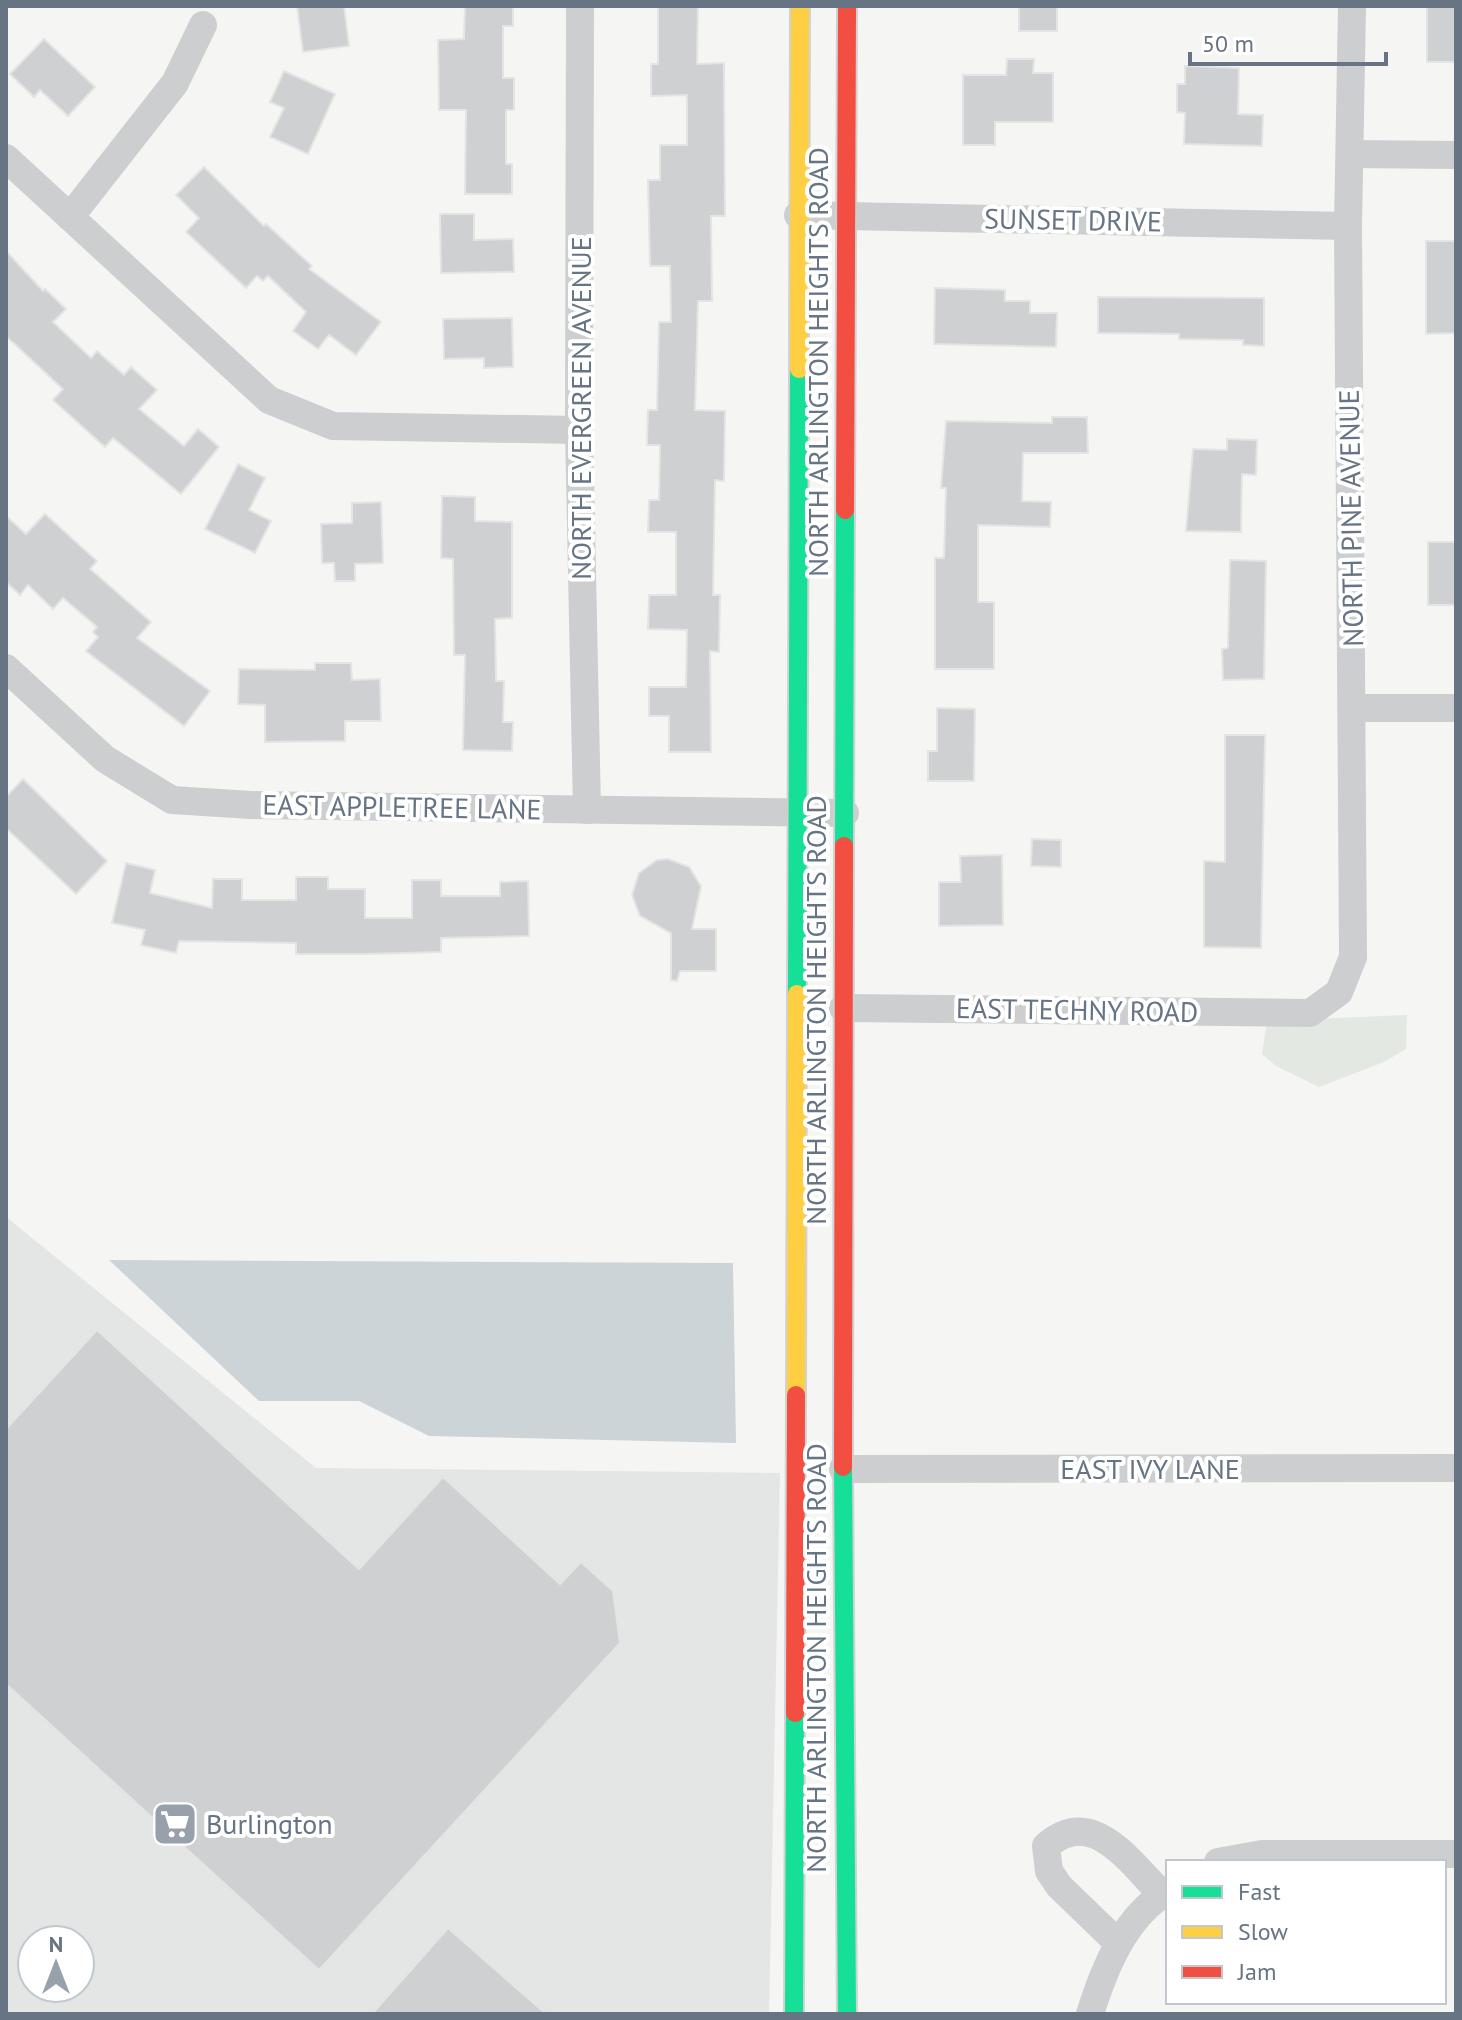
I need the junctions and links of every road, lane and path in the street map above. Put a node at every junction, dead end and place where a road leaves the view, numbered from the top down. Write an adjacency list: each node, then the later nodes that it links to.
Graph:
1 (580, 6): 13 (street, NORTH EVERGREEN AVENUE)
2 (800, 6): 9 (main road, NORTH ARLINGTON HEIGHTS ROAD)
3 (847, 6): 10 (main road, NORTH ARLINGTON HEIGHTS ROAD)
4 (1352, 6): 6 (street, NORTH PINE AVENUE)
5 (203, 25): 11 (street)
6 (1351, 154): 7 (street); 12 (street, NORTH PINE AVENUE)
7 (1456, 155)
8 (6, 158): 11 (street)
9 (798, 215): 10 (street, SUNSET DRIVE); 18 (main road, NORTH ARLINGTON HEIGHTS ROAD)
10 (846, 216): 12 (street, SUNSET DRIVE); 19 (main road, NORTH ARLINGTON HEIGHTS ROAD)
11 (70, 217): 13 (street)
12 (1348, 226): 15 (street, NORTH PINE AVENUE)
13 (579, 430): 17 (street, NORTH EVERGREEN AVENUE)
14 (6, 668): 17 (street, EAST APPLETREE LANE)
15 (1352, 708): 16 (street); 21 (street, NORTH PINE AVENUE)
16 (1456, 708)
17 (587, 810): 18 (street, EAST APPLETREE LANE)
18 (796, 813): 19 (street, EAST APPLETREE LANE); 28 (main road, NORTH ARLINGTON HEIGHTS ROAD)
19 (845, 813): 20 (main road, NORTH ARLINGTON HEIGHTS ROAD)
20 (843, 1008): 21 (street, EAST TECHNY ROAD); 23 (main road, NORTH ARLINGTON HEIGHTS ROAD)
21 (1310, 1013)
22 (1456, 1468): 23 (street, EAST IVY LANE)
23 (843, 1469): 29 (main road, NORTH ARLINGTON HEIGHTS ROAD)
24 (1456, 1854): 25 (street)
25 (1229, 1860)
26 (1165, 1893): 27 (street); 27 (street)
27 (1118, 1943): 30 (street)
28 (794, 2014)
29 (847, 2014)
30 (1090, 2014)

